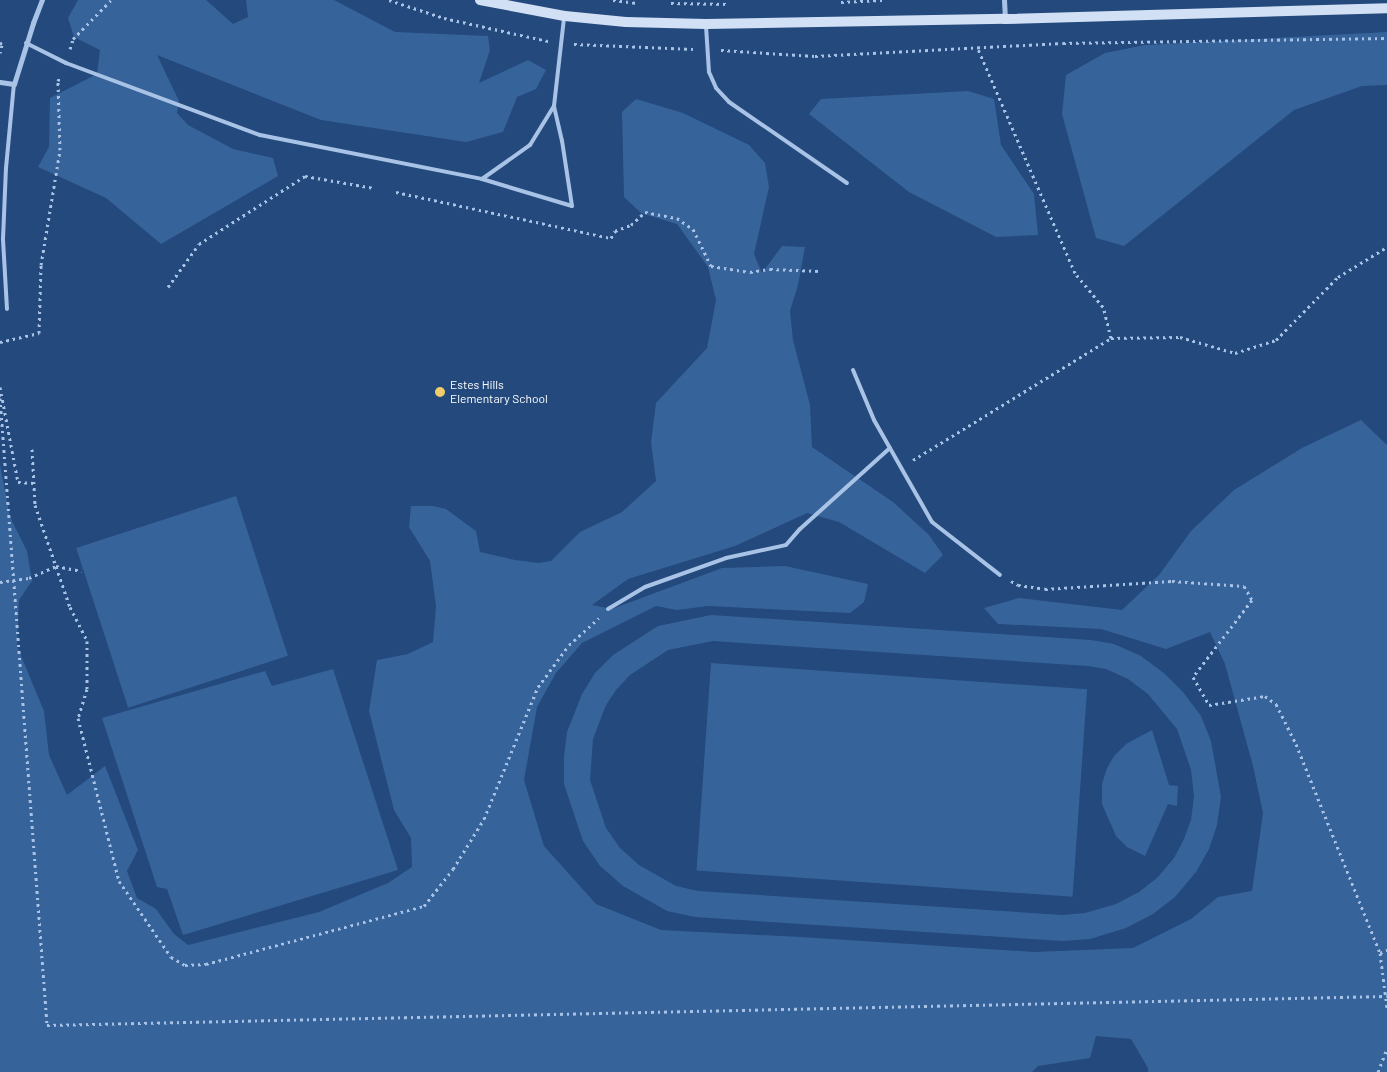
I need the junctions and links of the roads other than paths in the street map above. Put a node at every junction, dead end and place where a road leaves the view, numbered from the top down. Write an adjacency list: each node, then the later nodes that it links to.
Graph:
1 (42, 0): 8 (street)
2 (480, 0): 5 (main road)
3 (1004, 0): 6 (street)
4 (1387, 8): 6 (main road)
5 (565, 16): 7 (main road); 11 (lane)
6 (1005, 19): 7 (main road)
7 (706, 24): 13 (lane)
8 (26, 43): 10 (street); 12 (lane)
9 (0, 82): 10 (street)
10 (14, 84): 14 (lane)
11 (554, 106): 12 (lane); 12 (lane)
12 (482, 179)
13 (847, 182)
14 (7, 309)
15 (853, 370): 16 (lane)
16 (890, 448): 17 (lane); 18 (lane)
17 (1000, 575)
18 (608, 609)

